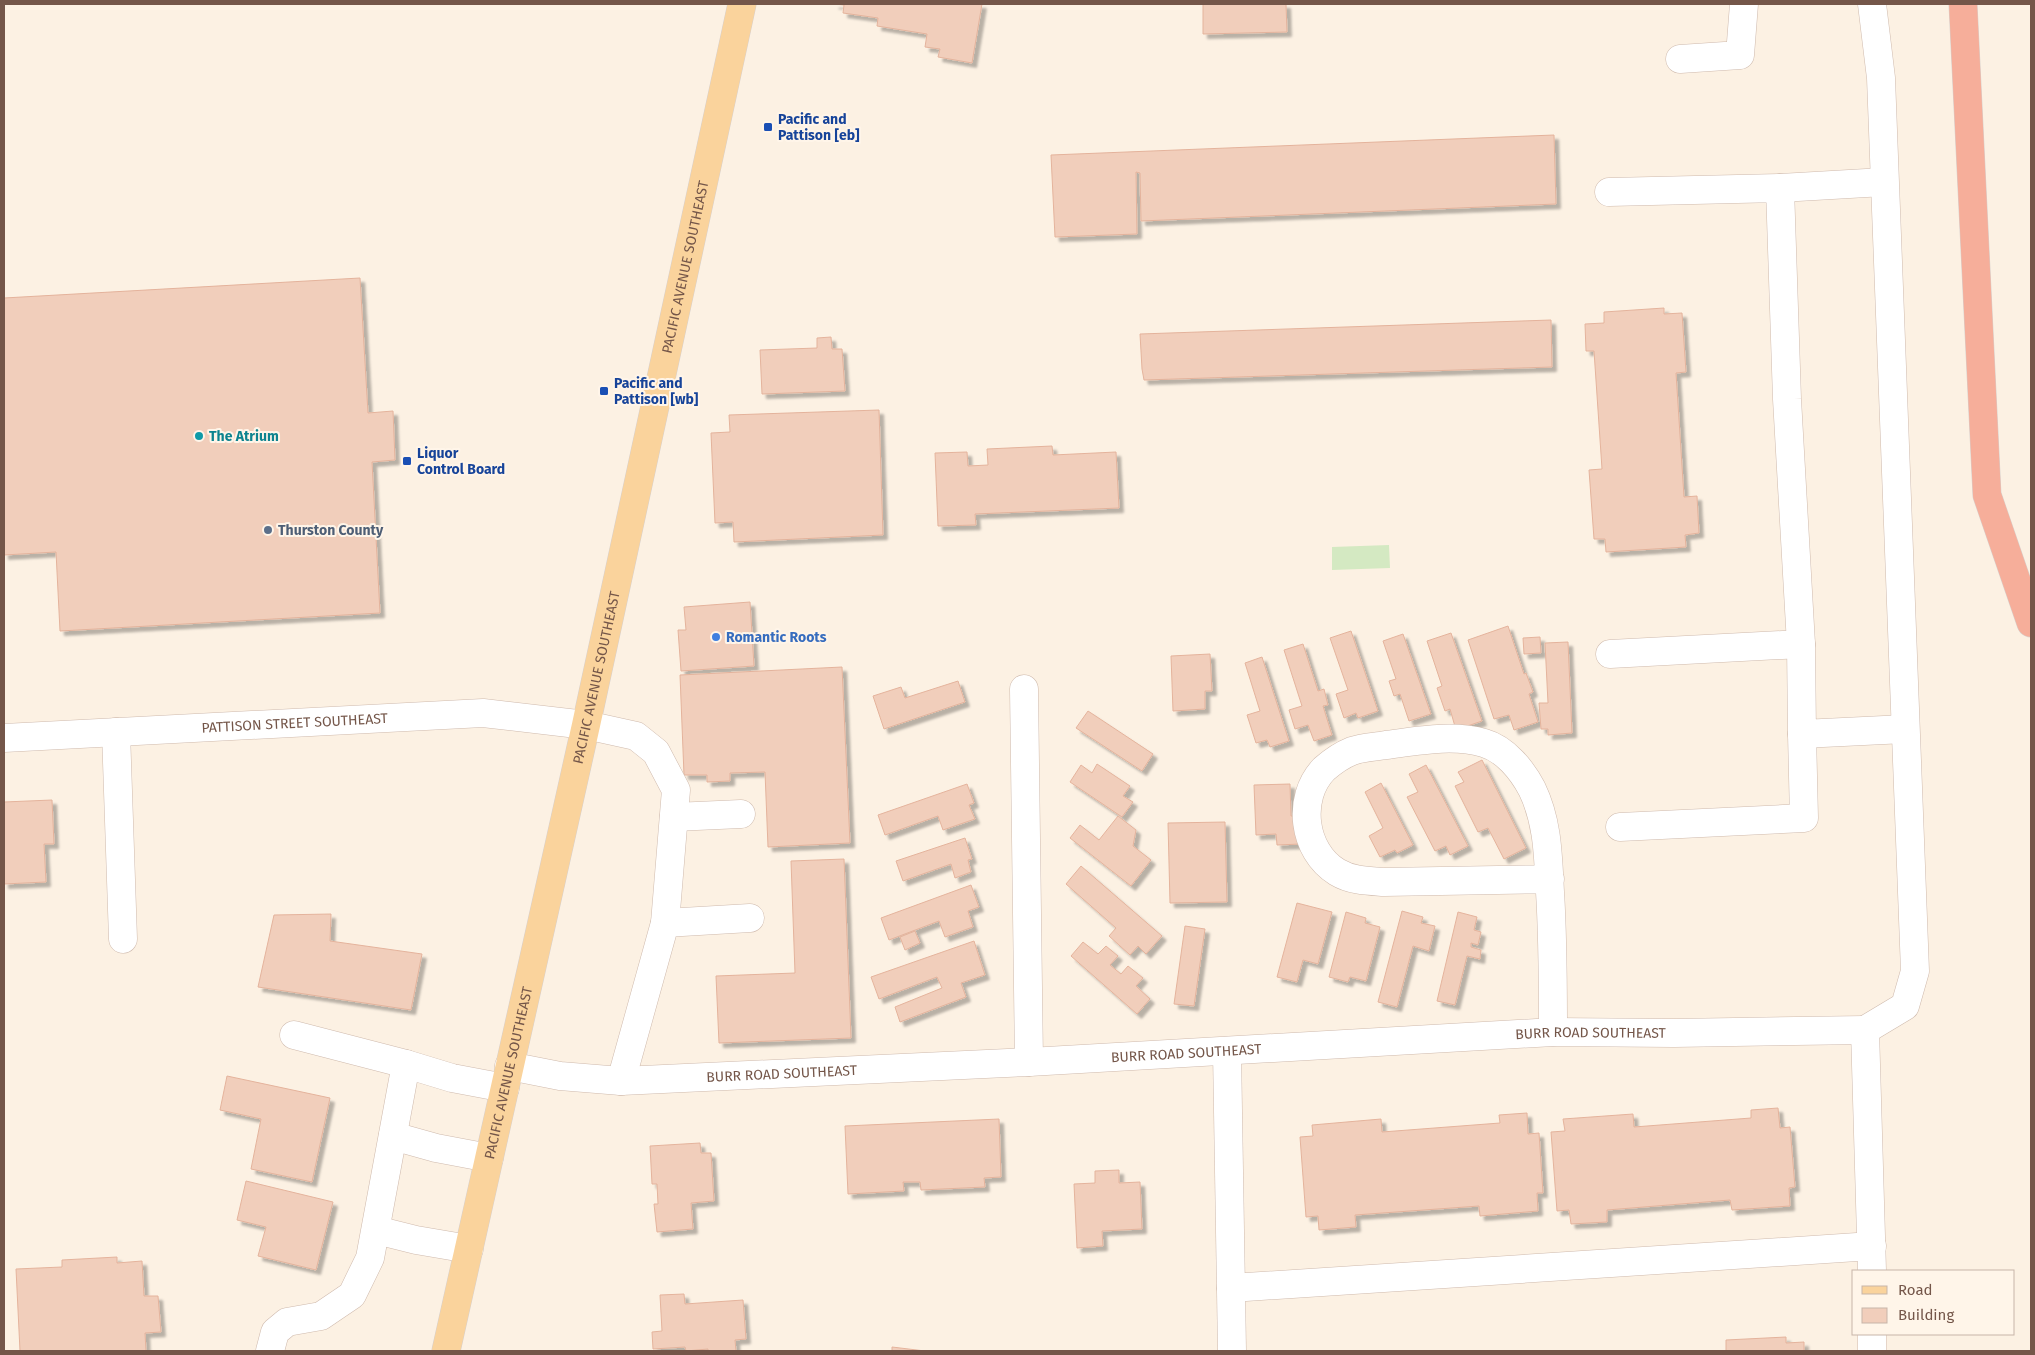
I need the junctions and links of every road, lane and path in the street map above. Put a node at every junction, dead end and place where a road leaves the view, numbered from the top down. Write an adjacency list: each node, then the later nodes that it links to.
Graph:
1 (742, 4): 13 (main road, PACIFIC AVENUE SOUTHEAST)
2 (1744, 4): 5 (street)
3 (1872, 4): 6 (street)
4 (1963, 4): 9 (highway)
5 (1680, 59)
6 (1884, 182): 7 (street); 14 (street)
7 (1780, 188): 8 (street); 10 (street)
8 (1609, 192)
9 (2031, 623)
10 (1801, 644): 11 (street); 16 (street)
11 (1610, 654)
12 (1024, 689): 29 (street)
13 (586, 725): 15 (street, PATTISON STREET SOUTHEAST); 19 (street, PATTISON STREET SOUTHEAST); 31 (main road, PACIFIC AVENUE SOUTHEAST)
14 (1906, 728): 16 (street); 25 (street)
15 (116, 732): 17 (street, PATTISON STREET SOUTHEAST); 24 (street)
16 (1802, 734): 20 (street)
17 (4, 738)
18 (741, 814): 19 (street)
19 (674, 817): 23 (street, PATTISON STREET SOUTHEAST)
20 (1620, 827)
21 (1550, 879): 21 (street); 26 (street)
22 (750, 918): 23 (street)
23 (665, 923): 32 (street, PATTISON STREET SOUTHEAST)
24 (123, 939)
25 (1865, 1030): 26 (street, BURR ROAD SOUTHEAST); 37 (street)
26 (1554, 1032): 28 (street, BURR ROAD SOUTHEAST)
27 (294, 1035): 30 (street, BURR ROAD SOUTHEAST)
28 (1227, 1051): 29 (street, BURR ROAD SOUTHEAST); 38 (street)
29 (1029, 1062): 32 (street, BURR ROAD SOUTHEAST)
30 (406, 1064): 31 (street, BURR ROAD SOUTHEAST); 33 (street)
31 (507, 1077): 32 (street, BURR ROAD SOUTHEAST); 34 (main road, PACIFIC AVENUE SOUTHEAST)
32 (621, 1081)
33 (393, 1136): 34 (street); 35 (street)
34 (489, 1158): 36 (main road, PACIFIC AVENUE SOUTHEAST)
35 (376, 1230): 36 (street); 40 (street)
36 (469, 1248): 41 (main road, PACIFIC AVENUE SOUTHEAST)
37 (1872, 1258): 38 (street)
38 (1230, 1288): 42 (street)
39 (1872, 1335): 43 (street)
40 (270, 1351)
41 (446, 1351)
42 (1232, 1351)
43 (1872, 1351)

